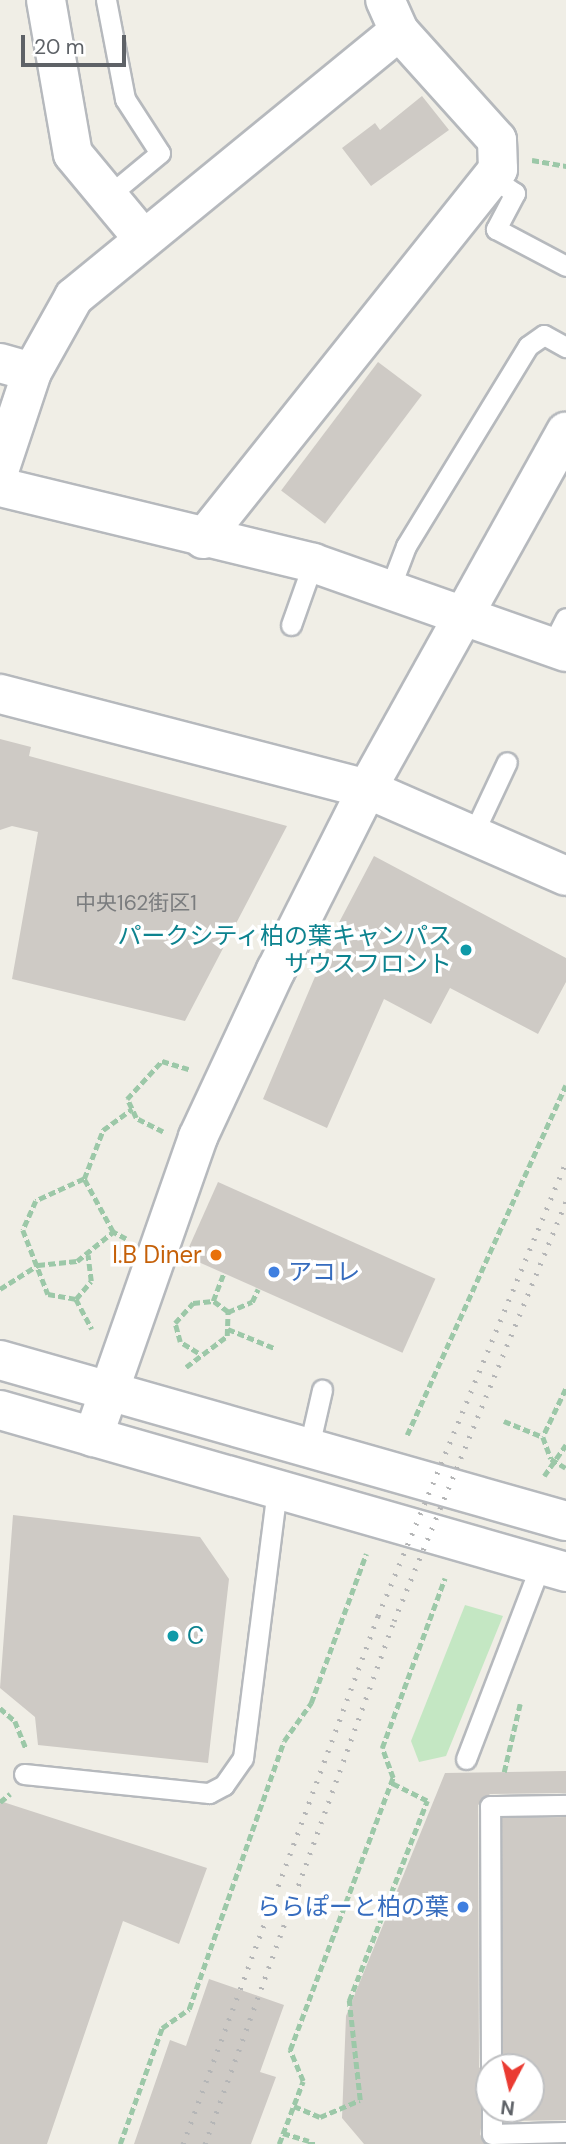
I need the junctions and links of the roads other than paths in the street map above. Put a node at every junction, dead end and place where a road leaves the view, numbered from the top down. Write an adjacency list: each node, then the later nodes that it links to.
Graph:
1 (46, 0): 5 (street)
2 (106, 0): 5 (lane)
3 (392, 15): 4 (street); 6 (street)
4 (491, 177): 7 (lane); 13 (street)
5 (108, 196): 6 (street)
6 (142, 237): 9 (street)
7 (566, 266)
8 (566, 347): 15 (lane)
9 (16, 367): 11 (street)
10 (566, 432): 16 (street)
11 (0, 468)
12 (0, 487): 13 (street)
13 (203, 539): 14 (street)
14 (313, 564): 15 (street); 17 (lane)
15 (390, 588): 16 (street)
16 (465, 614): 18 (street); 21 (street)
17 (291, 625)
18 (561, 638)
19 (0, 694): 21 (street)
20 (507, 762): 22 (lane)
21 (367, 789): 22 (street); 26 (street)
22 (474, 832): 23 (street)
23 (566, 876)
24 (0, 1360): 26 (street)
25 (322, 1390): 29 (lane)
26 (106, 1392): 28 (street); 29 (street)
27 (0, 1410): 28 (street)
28 (93, 1437): 30 (street)
29 (308, 1451): 31 (street)
30 (276, 1489): 32 (street); 34 (lane)
31 (566, 1521)
32 (553, 1569): 33 (lane)
33 (466, 1759)
34 (24, 1774)
35 (566, 1805): 36 (lane)
36 (491, 2053)
37 (492, 2123): 38 (lane)
38 (566, 2132)

